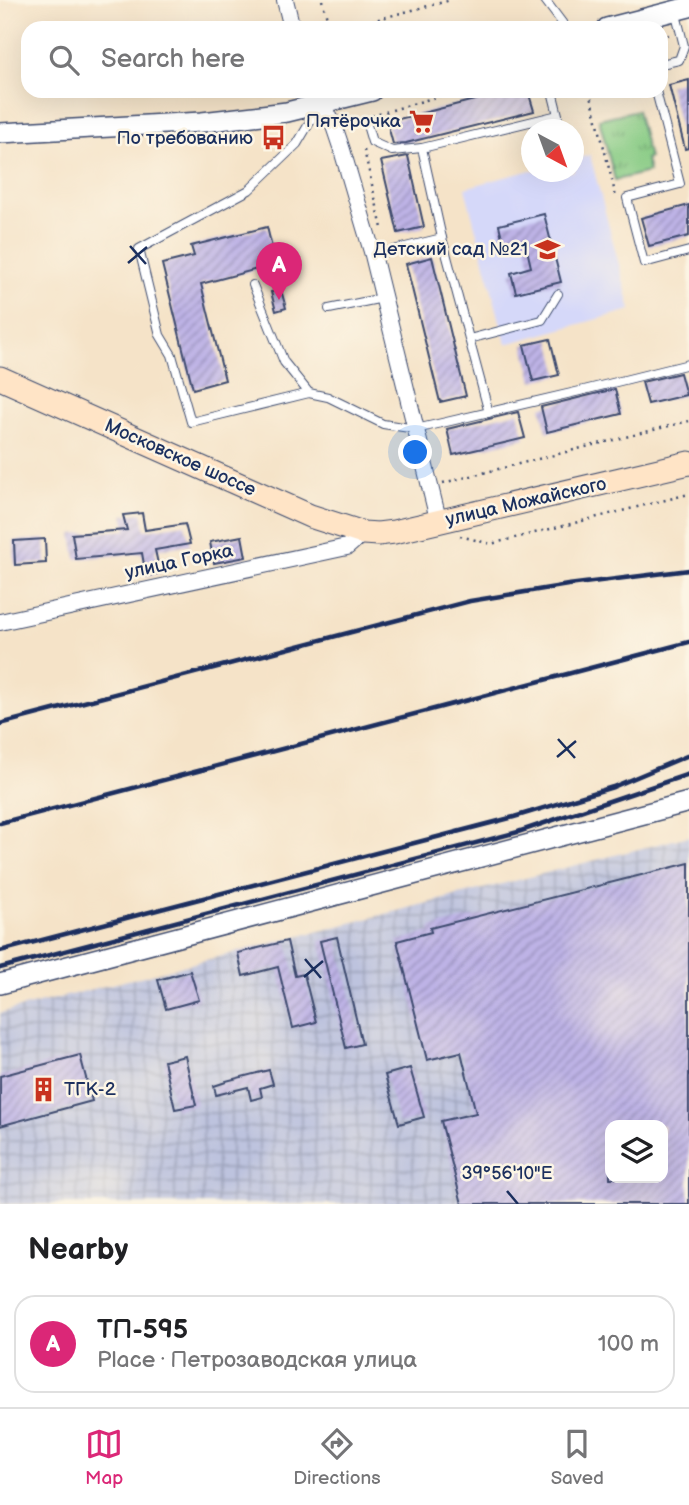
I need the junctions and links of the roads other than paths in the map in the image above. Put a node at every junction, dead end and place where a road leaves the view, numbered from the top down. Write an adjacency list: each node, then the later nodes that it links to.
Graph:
1 (285, 0): 4 (street)
2 (545, 0): 5 (lane)
3 (682, 6): 6 (street); 7 (lane)
4 (290, 21)
5 (561, 21)
6 (631, 21)
7 (687, 45): 8 (lane)
8 (668, 62)
9 (316, 98): 13 (street); 17 (street); 25 (lane)
10 (554, 98): 14 (lane)
11 (658, 98): 16 (lane)
12 (367, 125): 14 (lane)
13 (0, 133)
14 (422, 148): 15 (lane)
15 (442, 238): 17 (lane); 22 (lane)
16 (689, 251)
17 (373, 255): 20 (street)
18 (253, 285): 25 (lane)
19 (558, 294): 22 (lane)
20 (383, 298): 21 (lane); 27 (street)
21 (329, 309)
22 (469, 339): 26 (lane)
23 (689, 364): 26 (lane)
24 (0, 378): 30 (main road, Московское шоссе)
25 (309, 393): 27 (lane)
26 (488, 413): 27 (lane)
27 (416, 429): 29 (street)
28 (689, 463): 29 (main road, улица Можайского)
29 (448, 529): 30 (main road, улица Можайского)
30 (363, 533): 31 (street, улица Горка)
31 (0, 622)
32 (689, 802): 33 (street)
33 (0, 984)

